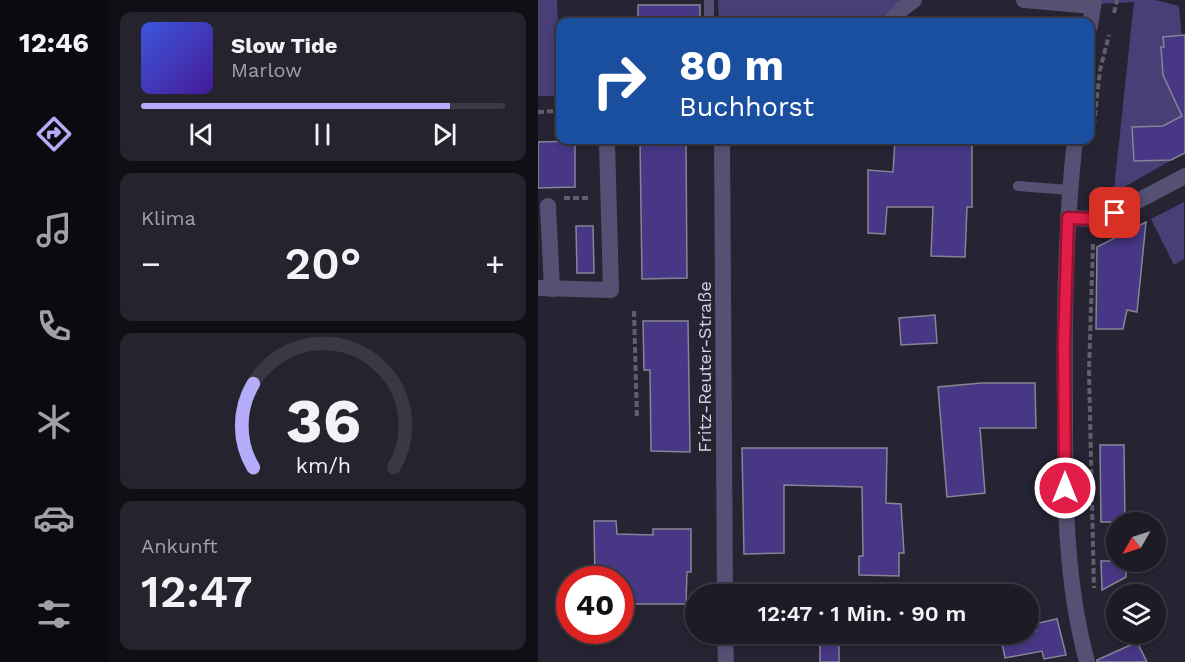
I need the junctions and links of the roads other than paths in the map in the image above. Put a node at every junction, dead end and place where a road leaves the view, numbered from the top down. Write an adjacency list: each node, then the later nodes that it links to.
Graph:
1 (709, 0): 5 (lane)
2 (914, 0): 6 (street)
3 (1024, 0): 4 (street)
4 (1093, 3): 7 (street)
5 (709, 18)
6 (894, 18)
7 (1091, 18)
8 (607, 144): 16 (street)
9 (722, 144): 17 (street, Fritz-Reuter-Straße)
10 (1075, 144): 13 (street)
11 (1184, 176): 15 (street)
12 (1018, 186): 13 (lane)
13 (1069, 190): 15 (street)
14 (553, 202): 16 (street)
15 (1068, 218): 20 (street)
16 (545, 288)
17 (725, 584)
18 (725, 644): 19 (street)
19 (726, 662)
20 (1087, 662)

